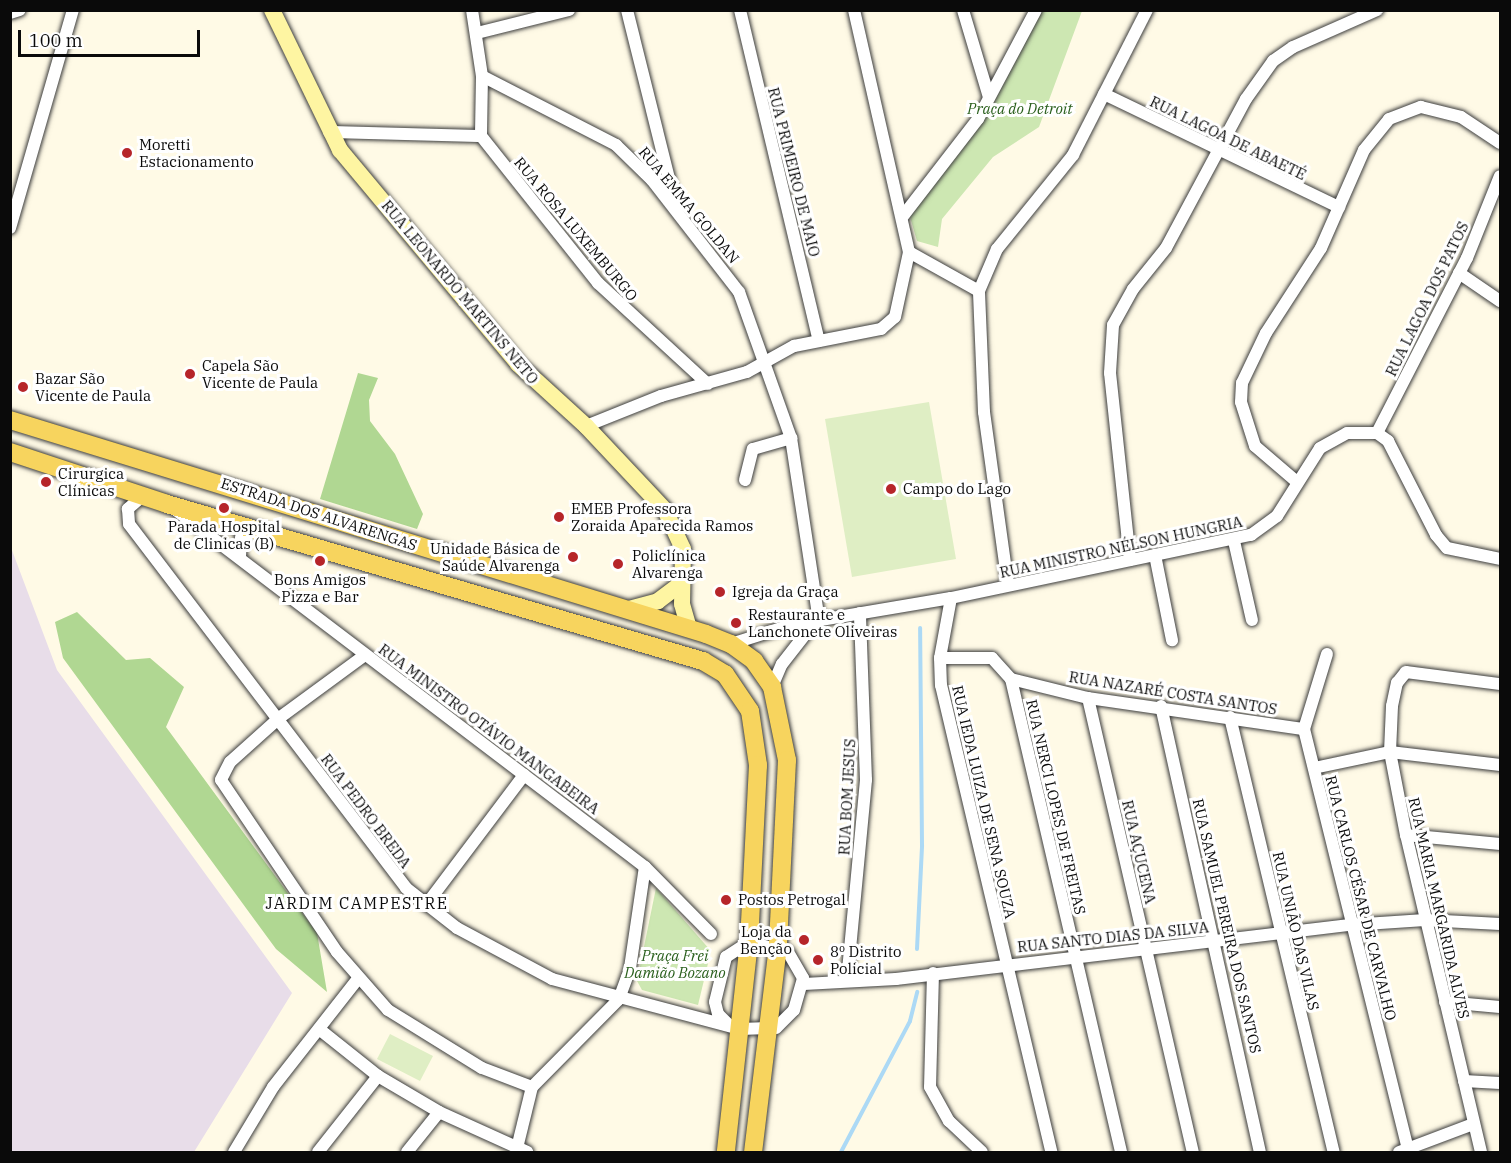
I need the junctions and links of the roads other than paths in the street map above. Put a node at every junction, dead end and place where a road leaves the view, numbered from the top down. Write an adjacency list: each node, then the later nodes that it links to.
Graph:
1 (20, 10): 13 (street)
2 (73, 10): 26 (street)
3 (272, 10): 18 (street, RUA LEONARDO MARTINS NETO)
4 (472, 10): 14 (street)
5 (569, 10): 14 (street)
6 (627, 10): 24 (street)
7 (740, 10): 31 (street, RUA PRIMEIRO DE MAIO)
8 (855, 10): 25 (street)
9 (963, 10): 17 (street)
10 (1036, 10): 17 (street)
11 (1147, 10): 16 (street)
12 (1377, 10): 21 (street)
13 (10, 13)
14 (477, 33): 15 (street)
15 (482, 76): 19 (street); 24 (street, RUA EMMA GOLDAN)
16 (1104, 94): 21 (street, RUA LAGOA DE ABAETÉ); 29 (street)
17 (989, 97): 25 (street)
18 (329, 132): 19 (street); 35 (street, RUA LEONARDO MARTINS NETO)
19 (481, 136): 33 (street, RUA ROSA LUXEMBURGO)
20 (1500, 143): 23 (street)
21 (1218, 152): 23 (street, RUA LAGOA DE ABAETÉ); 48 (street)
22 (1500, 176): 28 (street, RUA LAGOA DOS PATOS)
23 (1339, 207): 40 (street)
24 (678, 214): 32 (street, RUA EMMA GOLDAN)
25 (903, 216): 27 (street)
26 (10, 228)
27 (909, 252): 29 (street); 31 (street)
28 (1460, 273): 30 (street); 36 (street, RUA LAGOA DOS PATOS)
29 (979, 291): 50 (street)
30 (1500, 301)
31 (819, 341): 32 (street)
32 (766, 359): 33 (street); 37 (street, RUA EMMA GOLDAN)
33 (708, 384): 35 (street)
34 (10, 420): 52 (main road, ESTRADA DOS ALVARENGAS)
35 (586, 426): 49 (street, RUA LEONARDO MARTINS NETO)
36 (1377, 433): 40 (street, RUA MINISTRO NÉLSON HUNGRIA); 47 (street)
37 (791, 438): 39 (street); 55 (street, RUA EMMA GOLDAN)
38 (10, 452): 41 (main road, ESTRADA DOS ALVARENGAS)
39 (745, 480)
40 (1297, 482): 44 (street, RUA MINISTRO NÉLSON HUNGRIA)
41 (146, 494): 42 (main road, ESTRADA DOS ALVARENGAS); 68 (street, RUA PEDRO BREDA)
42 (167, 504): 43 (main road, ESTRADA DOS ALVARENGAS); 46 (street, RUA MINISTRO OTÁVIO MANGABEIRA)
43 (248, 525): 46 (street); 84 (main road, ESTRADA DOS ALVARENGAS)
44 (1234, 541): 45 (street, RUA MINISTRO NÉLSON HUNGRIA); 54 (street)
45 (1155, 555): 48 (street, RUA MINISTRO NÉLSON HUNGRIA); 57 (street)
46 (240, 557): 60 (street, RUA MINISTRO OTÁVIO MANGABEIRA)
47 (1500, 559)
48 (1131, 560): 50 (street, RUA MINISTRO NÉLSON HUNGRIA)
49 (682, 583): 52 (street); 56 (street, RUA LEONARDO MARTINS NETO)
50 (1008, 585): 51 (street, RUA MINISTRO NÉLSON HUNGRIA)
51 (951, 598): 53 (street, RUA MINISTRO NÉLSON HUNGRIA); 61 (street, RUA IEDA LUIZA DE SENA SOUZA)
52 (629, 609): 56 (main road, ESTRADA DOS ALVARENGAS)
53 (860, 613): 55 (street, RUA MINISTRO NÉLSON HUNGRIA); 91 (street, RUA BOM JESUS)
54 (1252, 620)
55 (816, 622): 58 (street, RUA MINISTRO NÉLSON HUNGRIA); 64 (street)
56 (689, 628): 58 (main road, ESTRADA DOS ALVARENGAS)
57 (1172, 639)
58 (731, 644): 64 (main road, ESTRADA DOS ALVARENGAS)
59 (1327, 654): 69 (street)
60 (365, 655): 68 (street); 73 (street, RUA MINISTRO OTÁVIO MANGABEIRA)
61 (940, 658): 62 (street); 88 (street, RUA IEDA LUIZA DE SENA SOUZA)
62 (1011, 679): 65 (street, RUA NAZARÉ COSTA SANTOS); 87 (street, RUA NERCI LOPES DE FREITAS)
63 (1500, 684): 70 (street, RUA MARIA MARGARIDA ALVES)
64 (772, 687): 85 (main road, ESTRADA DOS ALVARENGAS)
65 (1088, 698): 66 (street, RUA NAZARÉ COSTA SANTOS); 86 (street, RUA AÇUCENA)
66 (1161, 706): 67 (street, RUA NAZARÉ COSTA SANTOS); 83 (street, RUA SAMUEL PEREIRA DOS SANTOS)
67 (1230, 717): 69 (street, RUA NAZARÉ COSTA SANTOS); 82 (street, RUA UNIÃO DAS VILAS)
68 (278, 719): 77 (street, RUA PEDRO BREDA); 90 (street)
69 (1304, 729): 72 (street, RUA CARLOS CÉSAR DE CARVALHO)
70 (1390, 752): 71 (street); 72 (street); 74 (street, RUA MARIA MARGARIDA ALVES)
71 (1500, 765)
72 (1314, 768): 80 (street, RUA CARLOS CÉSAR DE CARVALHO)
73 (524, 775): 76 (street, RUA MINISTRO OTÁVIO MANGABEIRA); 77 (street)
74 (1406, 836): 75 (street); 78 (street, RUA MARIA MARGARIDA ALVES)
75 (1500, 844)
76 (645, 867): 81 (street, RUA MINISTRO OTÁVIO MANGABEIRA); 93 (street)
77 (426, 905): 93 (street, RUA PEDRO BREDA)
78 (1425, 920): 79 (street, RUA SANTO DIAS DA SILVA); 80 (street, RUA SANTO DIAS DA SILVA); 95 (street, RUA MARIA MARGARIDA ALVES)
79 (1500, 924)
80 (1350, 925): 82 (street, RUA SANTO DIAS DA SILVA); 109 (street, RUA CARLOS CÉSAR DE CARVALHO)
81 (711, 934)
82 (1281, 935): 83 (street, RUA SANTO DIAS DA SILVA); 120 (street, RUA UNIÃO DAS VILAS)
83 (1216, 940): 86 (street, RUA SANTO DIAS DA SILVA); 119 (street, RUA SAMUEL PEREIRA DOS SANTOS)
84 (749, 942): 85 (street); 94 (street); 98 (main road, ESTRADA DOS ALVARENGAS)
85 (778, 946): 92 (street); 100 (main road, ESTRADA DOS ALVARENGAS)
86 (1146, 948): 87 (street, RUA SANTO DIAS DA SILVA); 118 (street, RUA AÇUCENA)
87 (1075, 957): 88 (street, RUA SANTO DIAS DA SILVA); 117 (street, RUA NERCI LOPES DE FREITAS)
88 (1006, 964): 89 (street, RUA SANTO DIAS DA SILVA); 116 (street, RUA IEDA LUIZA DE SENA SOUZA)
89 (928, 974): 91 (street, RUA SANTO DIAS DA SILVA); 115 (street)
90 (357, 980): 99 (street); 104 (street)
91 (847, 981): 92 (street, RUA SANTO DIAS DA SILVA)
92 (804, 984): 100 (street)
93 (619, 999): 97 (street, RUA PEDRO BREDA); 104 (street)
94 (715, 1002): 97 (street); 98 (street)
95 (1445, 1002): 96 (street); 102 (street, RUA MARIA MARGARIDA ALVES)
96 (1500, 1007)
97 (699, 1017): 98 (street, RUA PEDRO BREDA)
98 (735, 1027): 100 (street); 113 (main road, ESTRADA DOS ALVARENGAS)
99 (319, 1029): 101 (street); 110 (street)
100 (768, 1030): 114 (main road, ESTRADA DOS ALVARENGAS)
101 (378, 1076): 105 (street); 111 (street)
102 (1464, 1081): 103 (street); 106 (street, RUA MARIA MARGARIDA ALVES)
103 (1500, 1083)
104 (532, 1087): 108 (street)
105 (438, 1112): 107 (street); 112 (street)
106 (1473, 1124): 109 (street); 121 (street, RUA MARIA MARGARIDA ALVES)
107 (497, 1148): 108 (street)
108 (522, 1150)
109 (1404, 1151)
110 (234, 1152)
111 (318, 1152)
112 (406, 1152)
113 (726, 1152)
114 (753, 1152)
115 (982, 1152)
116 (1051, 1152)
117 (1121, 1152)
118 (1193, 1152)
119 (1260, 1152)
120 (1334, 1152)
121 (1480, 1152)

